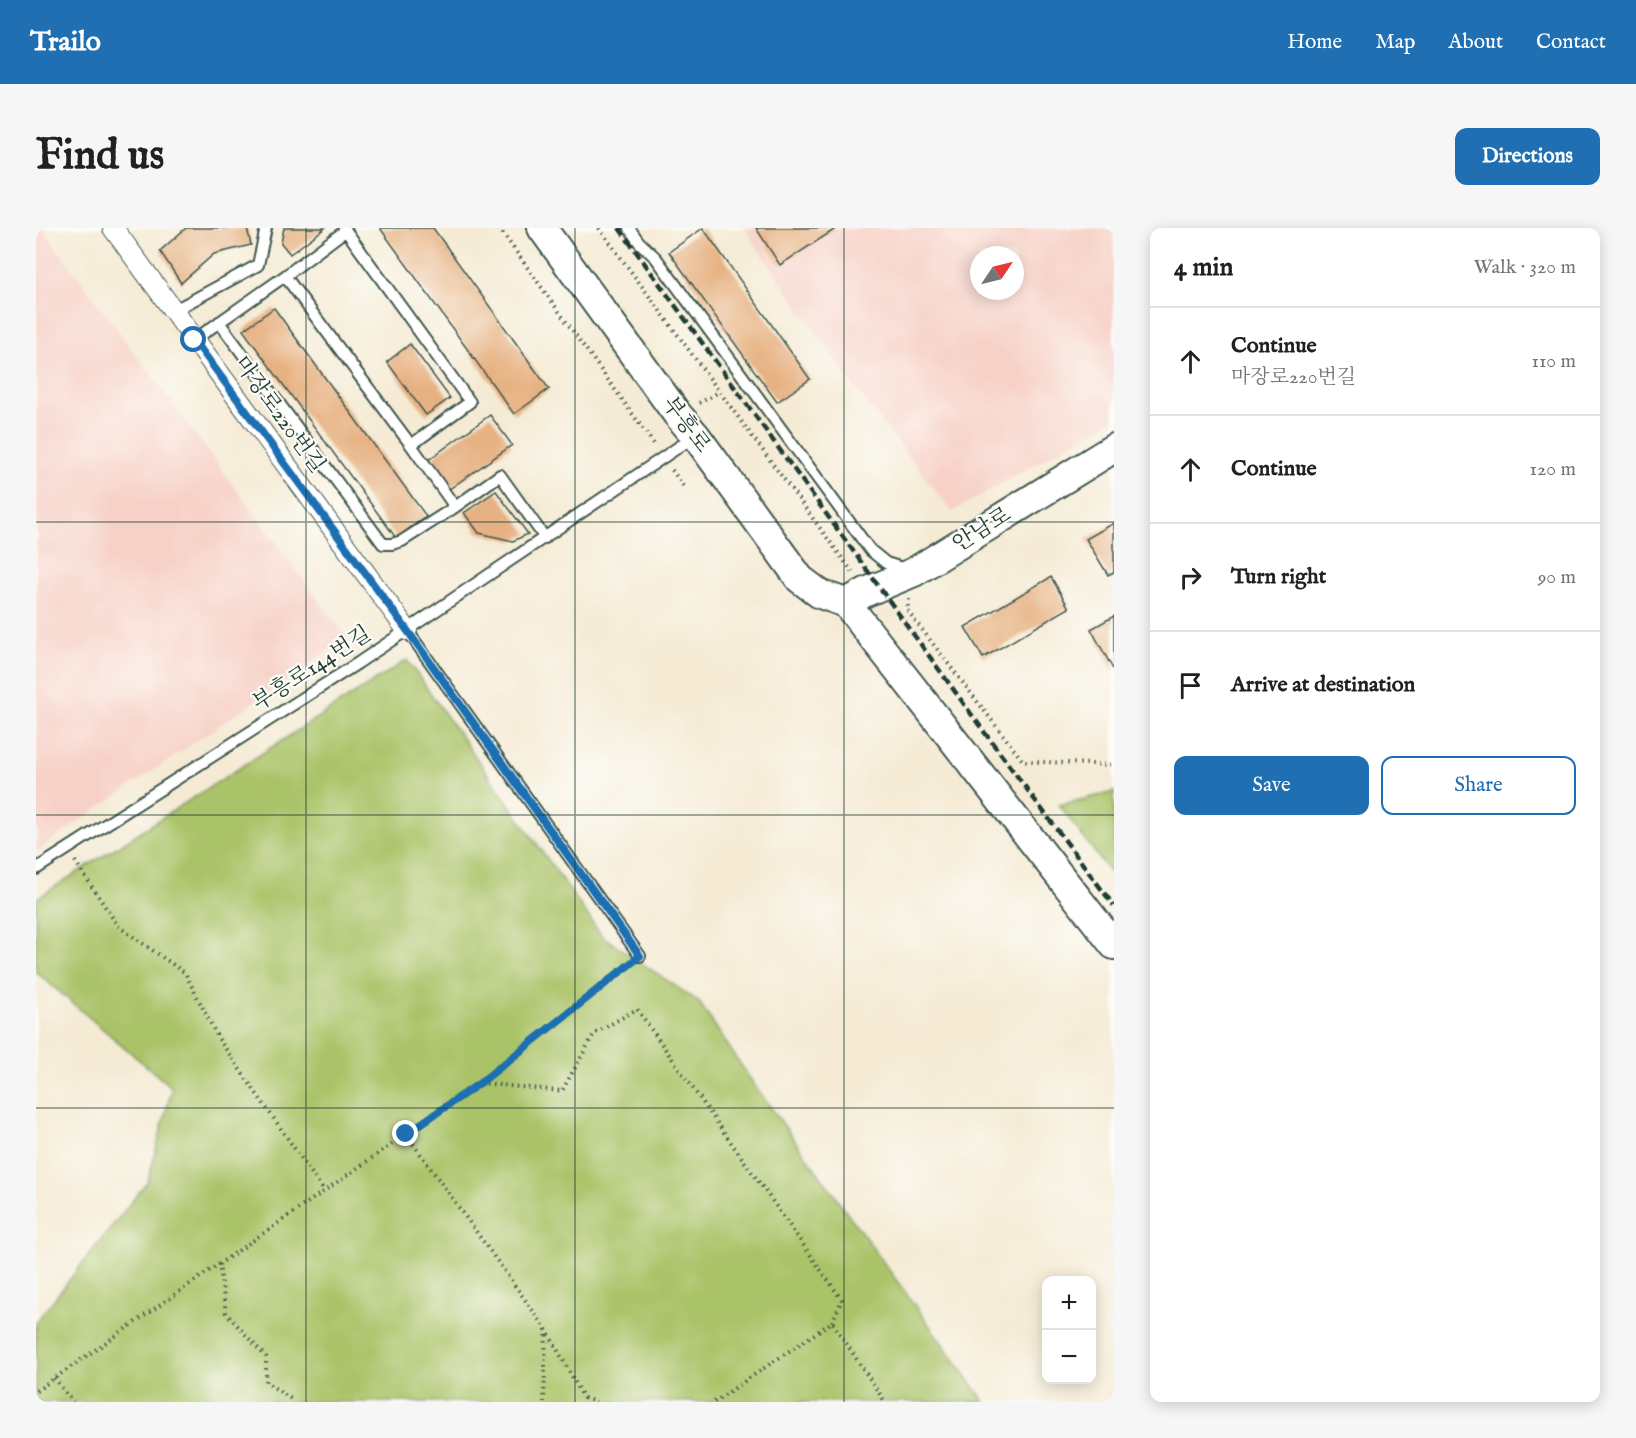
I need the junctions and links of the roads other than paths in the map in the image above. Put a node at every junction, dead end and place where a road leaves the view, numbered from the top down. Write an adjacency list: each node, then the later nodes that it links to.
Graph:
1 (113, 228): 7 (street, 마장로220번길)
2 (266, 228): 7 (lane)
3 (542, 228): 10 (main road, 부흥로)
4 (629, 228): 15 (lane)
5 (345, 229): 6 (lane); 11 (lane)
6 (285, 276): 8 (lane); 11 (lane)
7 (173, 311): 9 (street, 마장로220번길)
8 (219, 322): 9 (lane); 13 (lane)
9 (194, 340): 17 (street, 마장로220번길)
10 (696, 436): 14 (lane, 부흥로144번길); 16 (main road, 부흥로)
11 (411, 445): 13 (lane)
12 (1114, 448): 15 (main road, 안남로)
13 (455, 507): 14 (lane)
14 (545, 538): 17 (lane, 부흥로144번길)
15 (914, 572): 16 (main road, 안남로)
16 (856, 597): 19 (main road)
17 (407, 630): 18 (lane, 부흥로144번길); 20 (lane)
18 (36, 869)
19 (1114, 945)
20 (640, 956)

